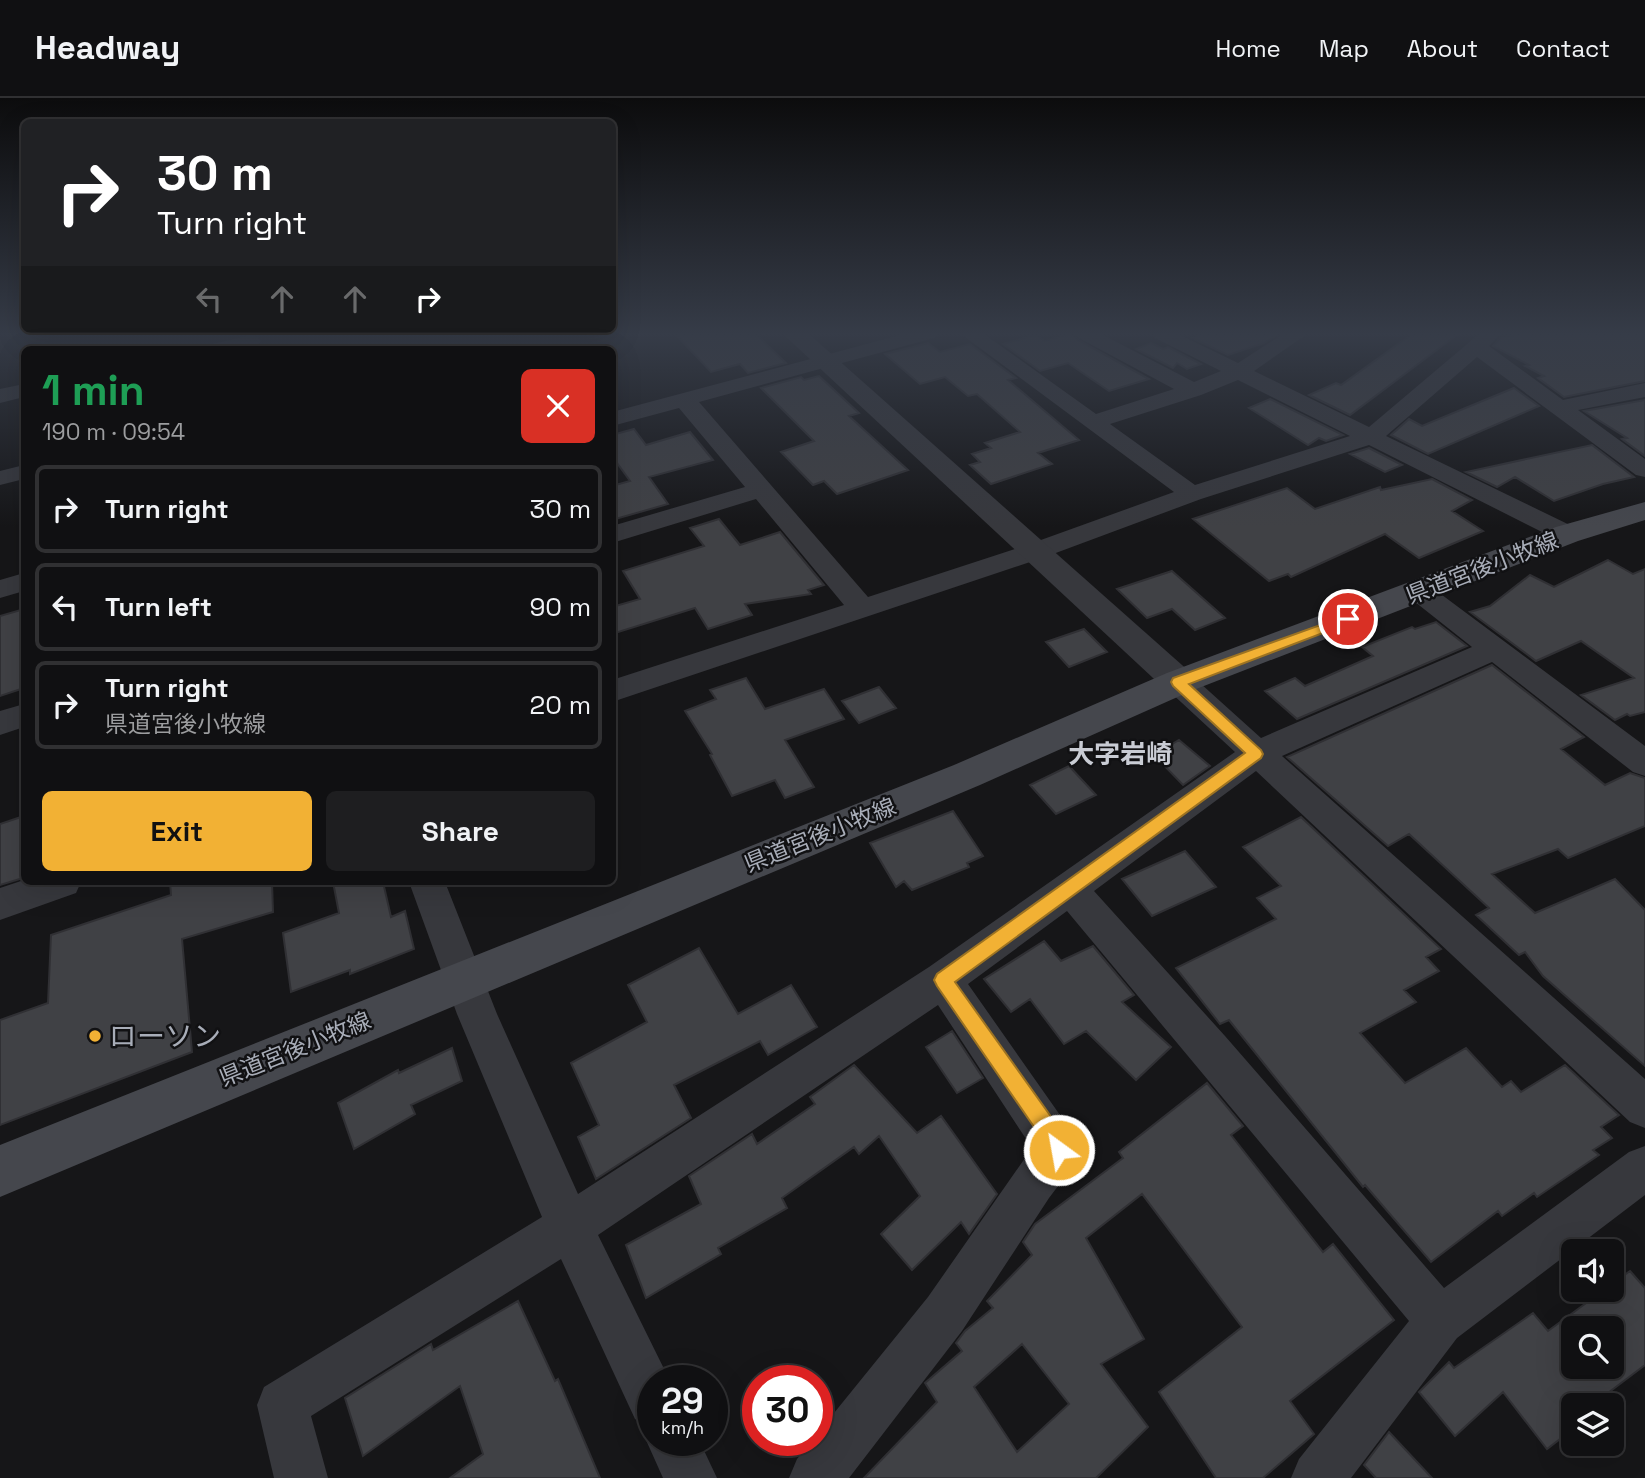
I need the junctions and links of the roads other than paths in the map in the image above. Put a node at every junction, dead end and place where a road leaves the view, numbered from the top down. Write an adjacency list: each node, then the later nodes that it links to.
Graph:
1 (867, 398): 21 (street)
2 (1060, 398): 11 (street)
3 (1167, 398): 11 (street)
4 (1294, 398): 12 (street)
5 (1416, 398): 12 (street)
6 (1551, 398): 9 (street)
7 (1603, 398): 9 (street)
8 (684, 399): 10 (street); 16 (street)
9 (1561, 407): 13 (street)
10 (616, 418)
11 (1093, 422): 17 (street)
12 (1371, 437): 17 (street); 19 (street)
13 (1645, 470)
14 (21, 473): 15 (street)
15 (0, 478)
16 (761, 490): 20 (street); 25 (street)
17 (1192, 494): 21 (street)
18 (1645, 511): 19 (main road, 県道宮後小牧線)
19 (1567, 534): 24 (main road, 県道宮後小牧線)
20 (616, 535)
21 (1036, 551): 25 (street); 27 (street)
22 (21, 583): 23 (street)
23 (0, 589)
24 (1420, 592): 26 (street); 27 (main road, 県道宮後小牧線)
25 (861, 607): 28 (street)
26 (1496, 648): 31 (street); 32 (street)
27 (1178, 682): 31 (street); 38 (main road, 県道宮後小牧線)
28 (616, 690)
29 (21, 717): 30 (street)
30 (0, 723)
31 (1256, 754): 35 (street); 39 (street)
32 (1645, 763)
33 (54, 885): 36 (street)
34 (428, 885): 38 (street)
35 (1071, 890): 37 (street); 43 (street)
36 (0, 904)
37 (943, 980): 42 (street); 48 (street)
38 (462, 981): 41 (main road, 県道宮後小牧線); 42 (street)
39 (1645, 1107)
40 (1645, 1168): 43 (street)
41 (0, 1171)
42 (569, 1227): 44 (street); 46 (street)
43 (1440, 1321): 49 (street)
44 (637, 1368)
45 (680, 1456): 47 (street)
46 (301, 1478)
47 (690, 1478)
48 (816, 1478)
49 (1318, 1478)

